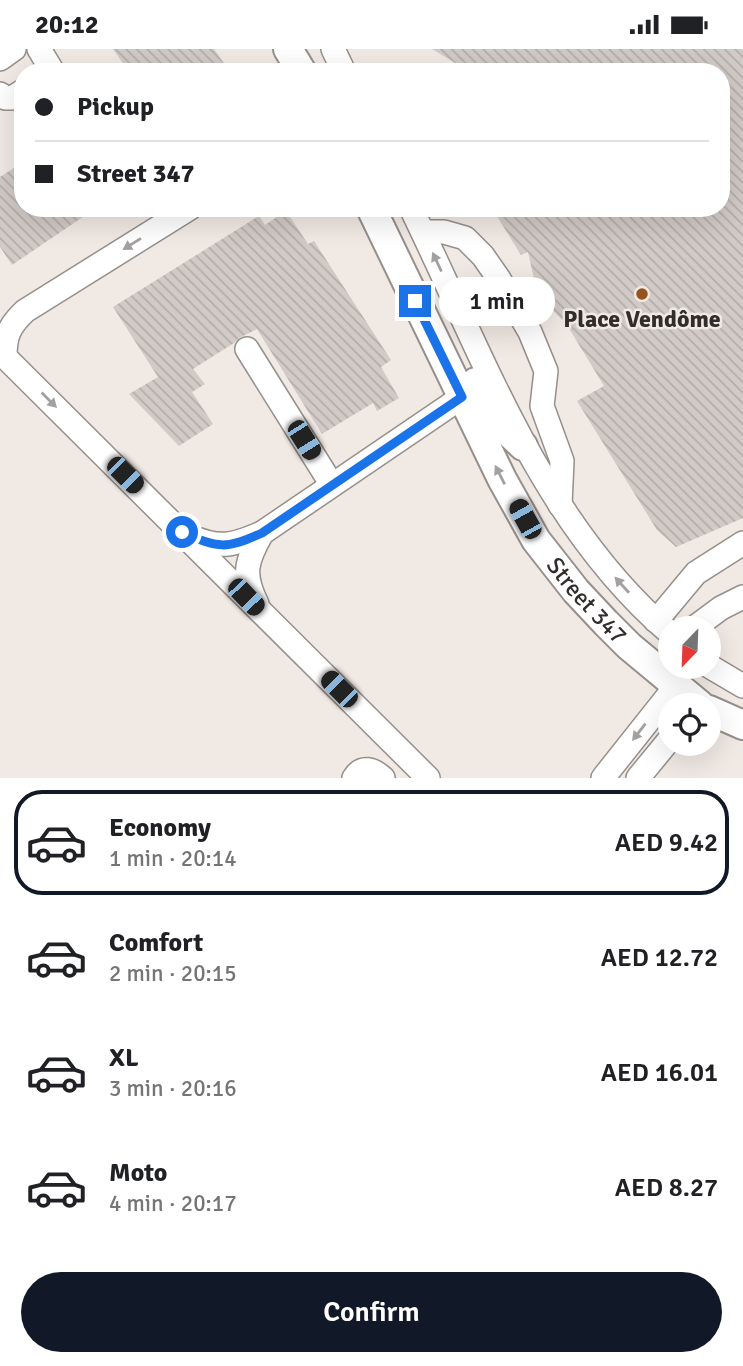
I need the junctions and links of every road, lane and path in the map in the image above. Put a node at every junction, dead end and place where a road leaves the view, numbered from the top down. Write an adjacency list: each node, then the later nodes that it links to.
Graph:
1 (14, 49): 3 (street)
2 (39, 49): 4 (street)
3 (0, 59)
4 (54, 63)
5 (175, 217): 11 (street, one-way to 11)
6 (375, 217): 9 (main road, Street 347)
7 (416, 217): 8 (street, Street 347)
8 (423, 232): 13 (street, Street 347, one-way to 8); 15 (street)
9 (391, 253): 12 (main road, Street 347); 13 (main road)
10 (247, 349): 14 (street)
11 (2, 355): 16 (street, one-way to 16)
12 (462, 397): 14 (street); 24 (main road, Street 347, one-way to 12)
13 (523, 446): 15 (street, Street 347)
14 (332, 485): 17 (street)
15 (560, 505): 23 (street, Street 347, one-way to 15)
16 (182, 532): 17 (street); 20 (street)
17 (262, 533): 20 (street)
18 (743, 543): 21 (street)
19 (743, 597): 22 (street)
20 (262, 613): 33 (street)
21 (670, 616)
22 (711, 616)
23 (658, 623)
24 (658, 667)
25 (721, 673): 28 (street)
26 (666, 679): 38 (street, one-way to 38)
27 (673, 679): 29 (main road, Street 347)
28 (743, 686)
29 (687, 693)
30 (721, 715): 31 (main road)
31 (743, 725)
32 (658, 754): 39 (street)
33 (411, 761): 36 (street); 37 (street)
34 (354, 778): 35 (street)
35 (383, 778)
36 (395, 778)
37 (428, 778)
38 (603, 778)
39 (638, 778)

